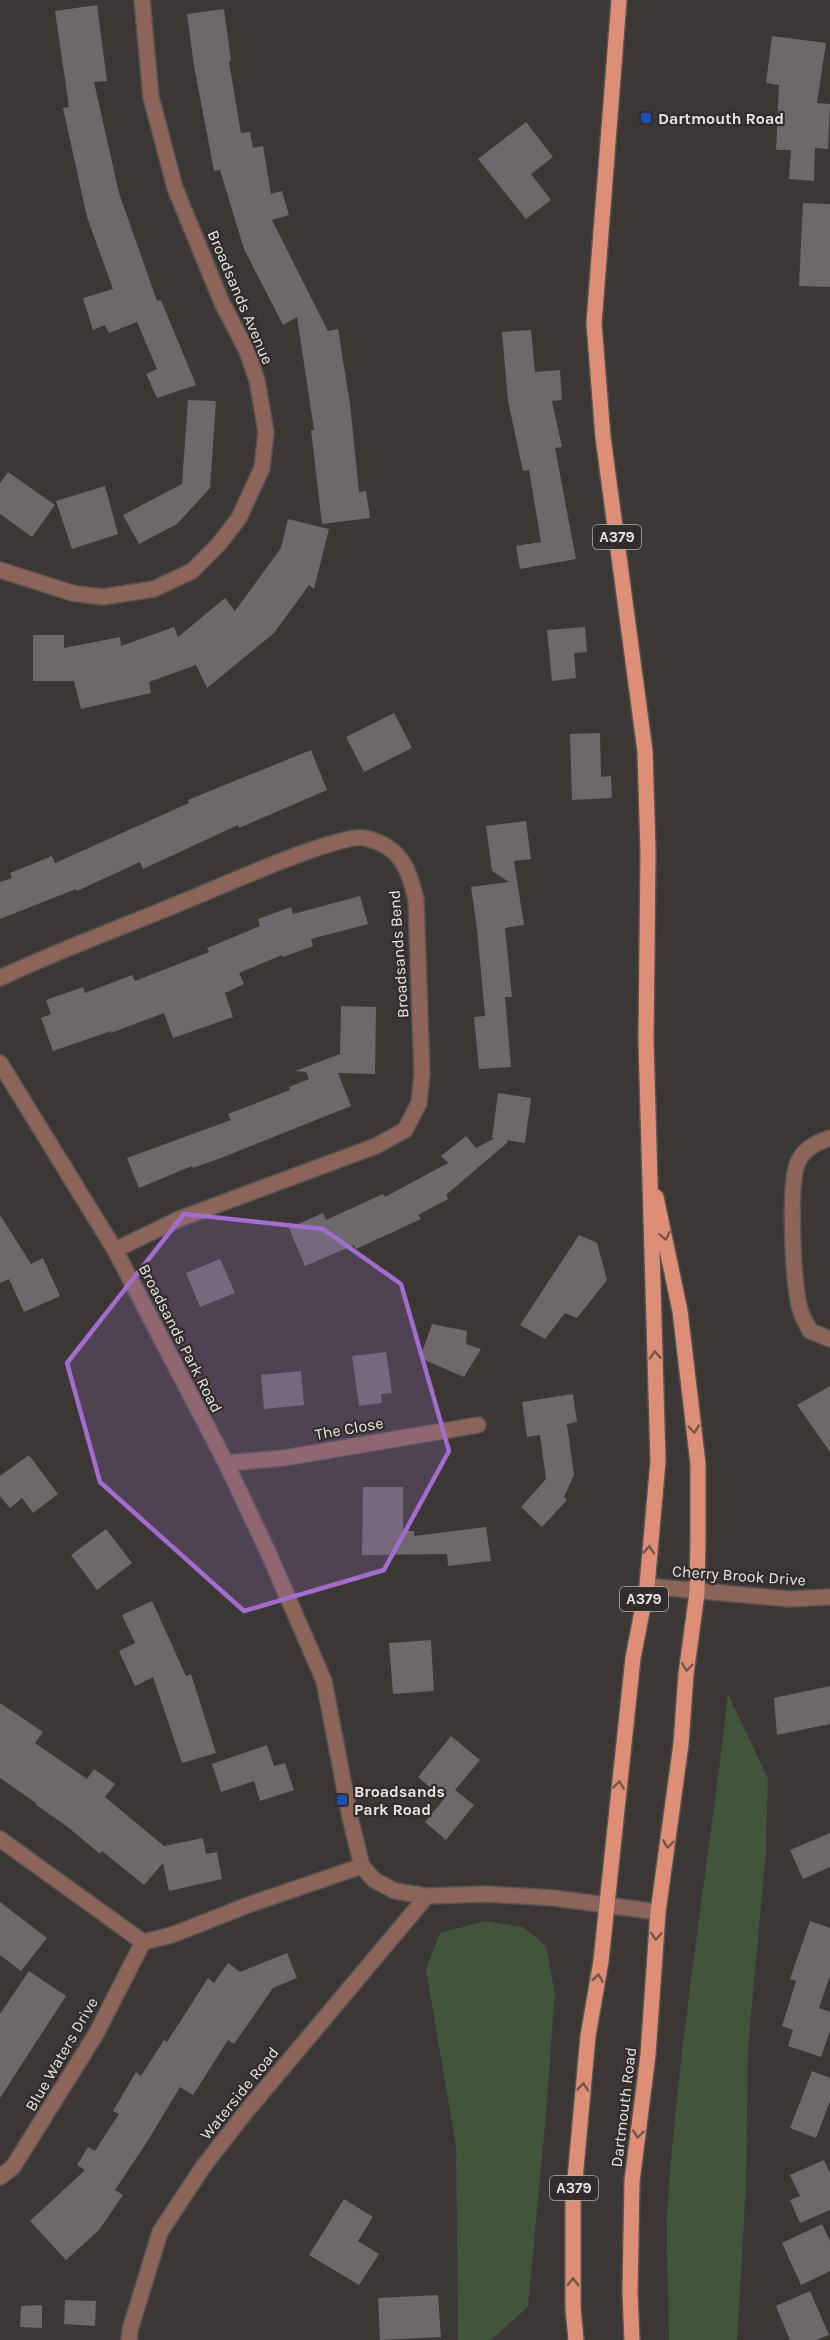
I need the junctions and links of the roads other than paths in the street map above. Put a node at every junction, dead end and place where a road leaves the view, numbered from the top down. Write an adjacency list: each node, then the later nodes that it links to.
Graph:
1 (142, 0): 3 (street, Broadsands Avenue)
2 (619, 0): 7 (main road, A379)
3 (0, 570)
4 (0, 978): 8 (street, Broadsands Bend)
5 (0, 1063): 8 (street, Broadsands Park Road)
6 (830, 1138): 9 (street)
7 (648, 1158): 12 (main road, A379, one-way to 7); 13 (main road, A379, one-way to 13)
8 (114, 1250): 11 (street, Broadsands Park Road)
9 (830, 1339)
10 (478, 1425): 11 (street, The Close)
11 (226, 1462): 16 (street, Broadsands Park Road)
12 (647, 1586): 13 (street, Cherry Brook Drive); 18 (main road, A379, one-way to 12)
13 (697, 1593): 14 (street, Cherry Brook Drive); 19 (main road, Dartmouth Road / A379, one-way to 19)
14 (830, 1597)
15 (0, 1839): 20 (street)
16 (362, 1866): 17 (street); 20 (street)
17 (427, 1896): 18 (street); 22 (street, Waterside Road)
18 (605, 1907): 19 (street); 23 (main road, A379, one-way to 18)
19 (658, 1912): 24 (main road, Dartmouth Road / A379, one-way to 24)
20 (143, 1942): 21 (street, Blue Waters Drive)
21 (0, 2177)
22 (129, 2340)
23 (576, 2340)
24 (632, 2340)

